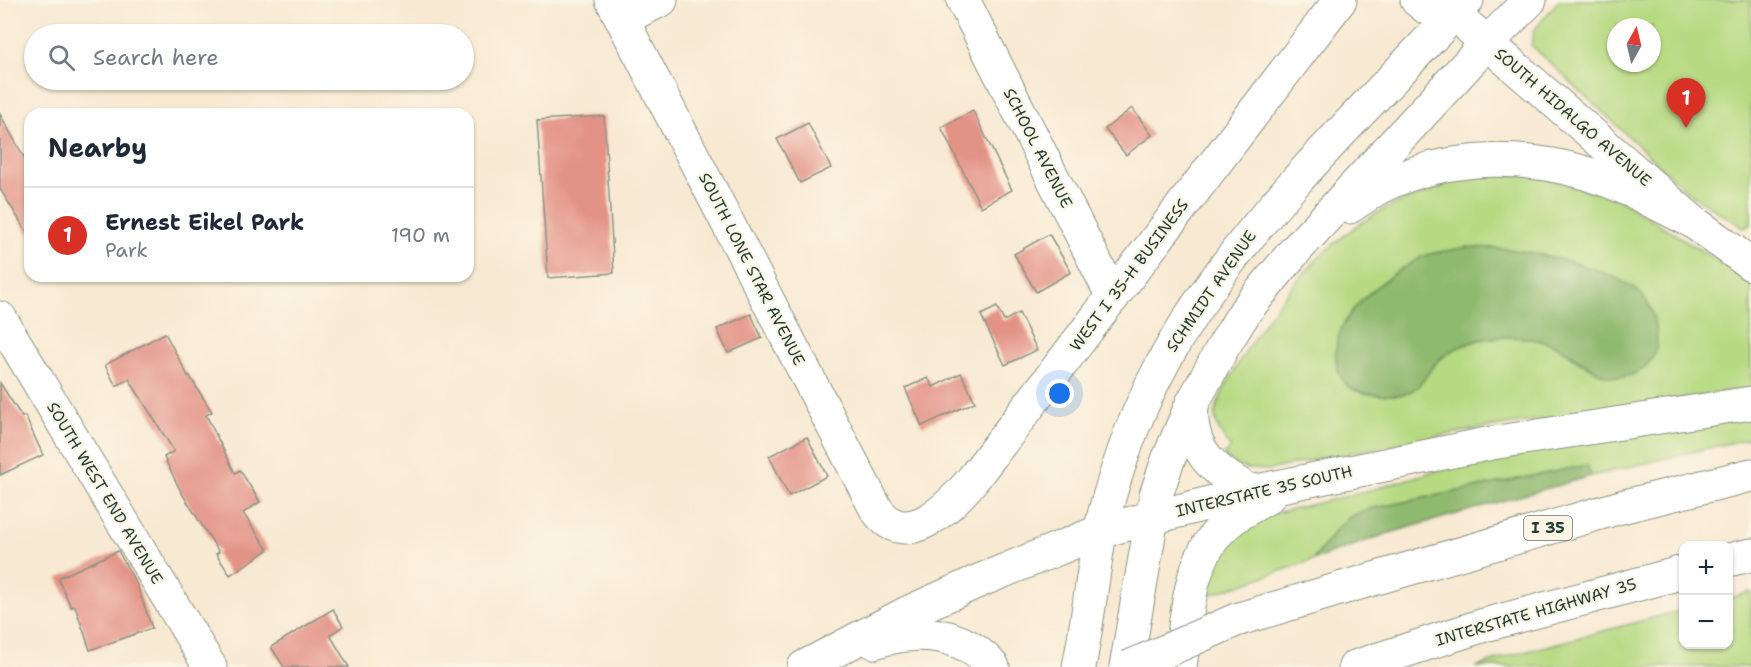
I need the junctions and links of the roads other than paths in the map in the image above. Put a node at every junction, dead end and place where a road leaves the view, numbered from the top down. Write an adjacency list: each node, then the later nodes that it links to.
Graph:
1 (661, 0): 7 (main road)
2 (963, 0): 12 (main road, SCHOOL AVENUE)
3 (1340, 0): 12 (main road, WEST I 35-H BUSINESS)
4 (1417, 0): 6 (main road, SOUTH HIDALGO AVENUE)
5 (1530, 0): 8 (main road)
6 (1457, 5): 8 (main road, SOUTH HIDALGO AVENUE); 21 (main road, SCHMIDT AVENUE)
7 (617, 10): 20 (main road, SOUTH LONE STAR AVENUE)
8 (1488, 42): 9 (main road, SOUTH HIDALGO AVENUE); 10 (main road)
9 (1692, 221): 10 (main road); 11 (main road)
10 (1293, 253): 14 (main road)
11 (1751, 264)
12 (1113, 297): 20 (main road, WEST I 35-H BUSINESS)
13 (0, 318): 26 (main road, SOUTH WEST END AVENUE)
14 (1192, 404): 18 (main road); 19 (main road)
15 (1751, 404): 17 (main road, INTERSTATE 35 SOUTH)
16 (1751, 475): 29 (main road, I 35, bridge)
17 (1291, 485): 18 (main road, INTERSTATE 35 SOUTH); 30 (main road)
18 (1252, 492): 19 (main road, INTERSTATE 35 SOUTH)
19 (1151, 517): 21 (main road, INTERSTATE 35 SOUTH); 29 (main road)
20 (902, 527)
21 (1101, 531): 25 (main road, INTERSTATE 35 SOUTH); 28 (main road, SCHMIDT AVENUE)
22 (1751, 555): 23 (main road)
23 (1733, 559)
24 (1679, 573): 31 (main road, INTERSTATE HIGHWAY 35)
25 (807, 665): 27 (main road)
26 (210, 667)
27 (993, 667)
28 (1079, 667)
29 (1128, 667)
30 (1180, 667)
31 (1354, 667)

